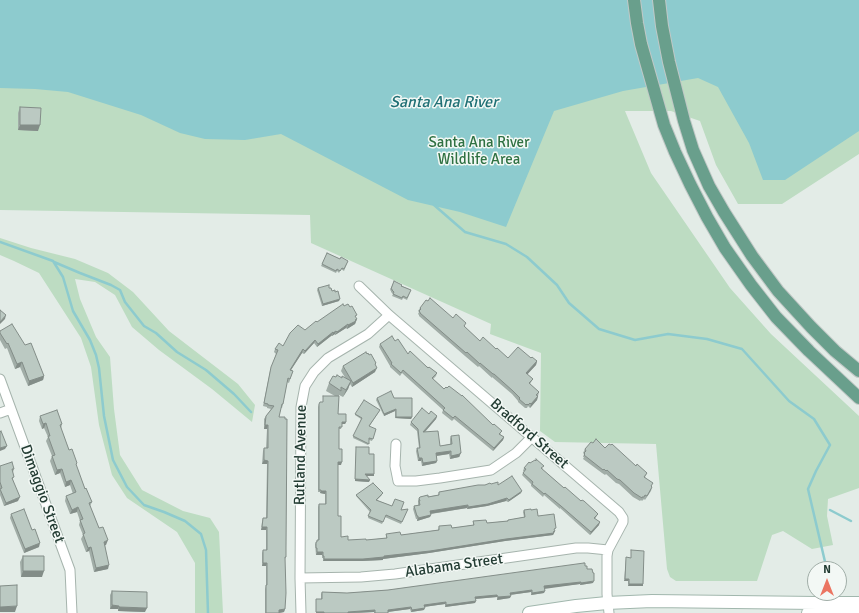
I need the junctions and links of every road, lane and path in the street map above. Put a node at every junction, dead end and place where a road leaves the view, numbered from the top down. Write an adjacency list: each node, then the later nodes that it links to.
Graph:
1 (634, 0): 7 (main road)
2 (659, 0): 5 (main road)
3 (359, 286): 4 (street, Bradford Street)
4 (389, 315): 10 (street, Bradford Street); 13 (street, Rutland Avenue)
5 (859, 371)
6 (0, 379): 8 (street, Dimaggio Street)
7 (859, 398)
8 (11, 409): 9 (street); 17 (street, Dimaggio Street)
9 (0, 413)
10 (532, 437): 11 (street); 12 (street, Bradford Street)
11 (396, 444)
12 (608, 550): 13 (street, Alabama Street); 15 (street, Bradford Street)
13 (300, 578): 18 (street, Rutland Avenue)
14 (859, 603): 15 (main road)
15 (608, 608): 19 (main road)
16 (859, 611): 20 (main road)
17 (72, 613)
18 (301, 613)
19 (529, 613)
20 (808, 613)

